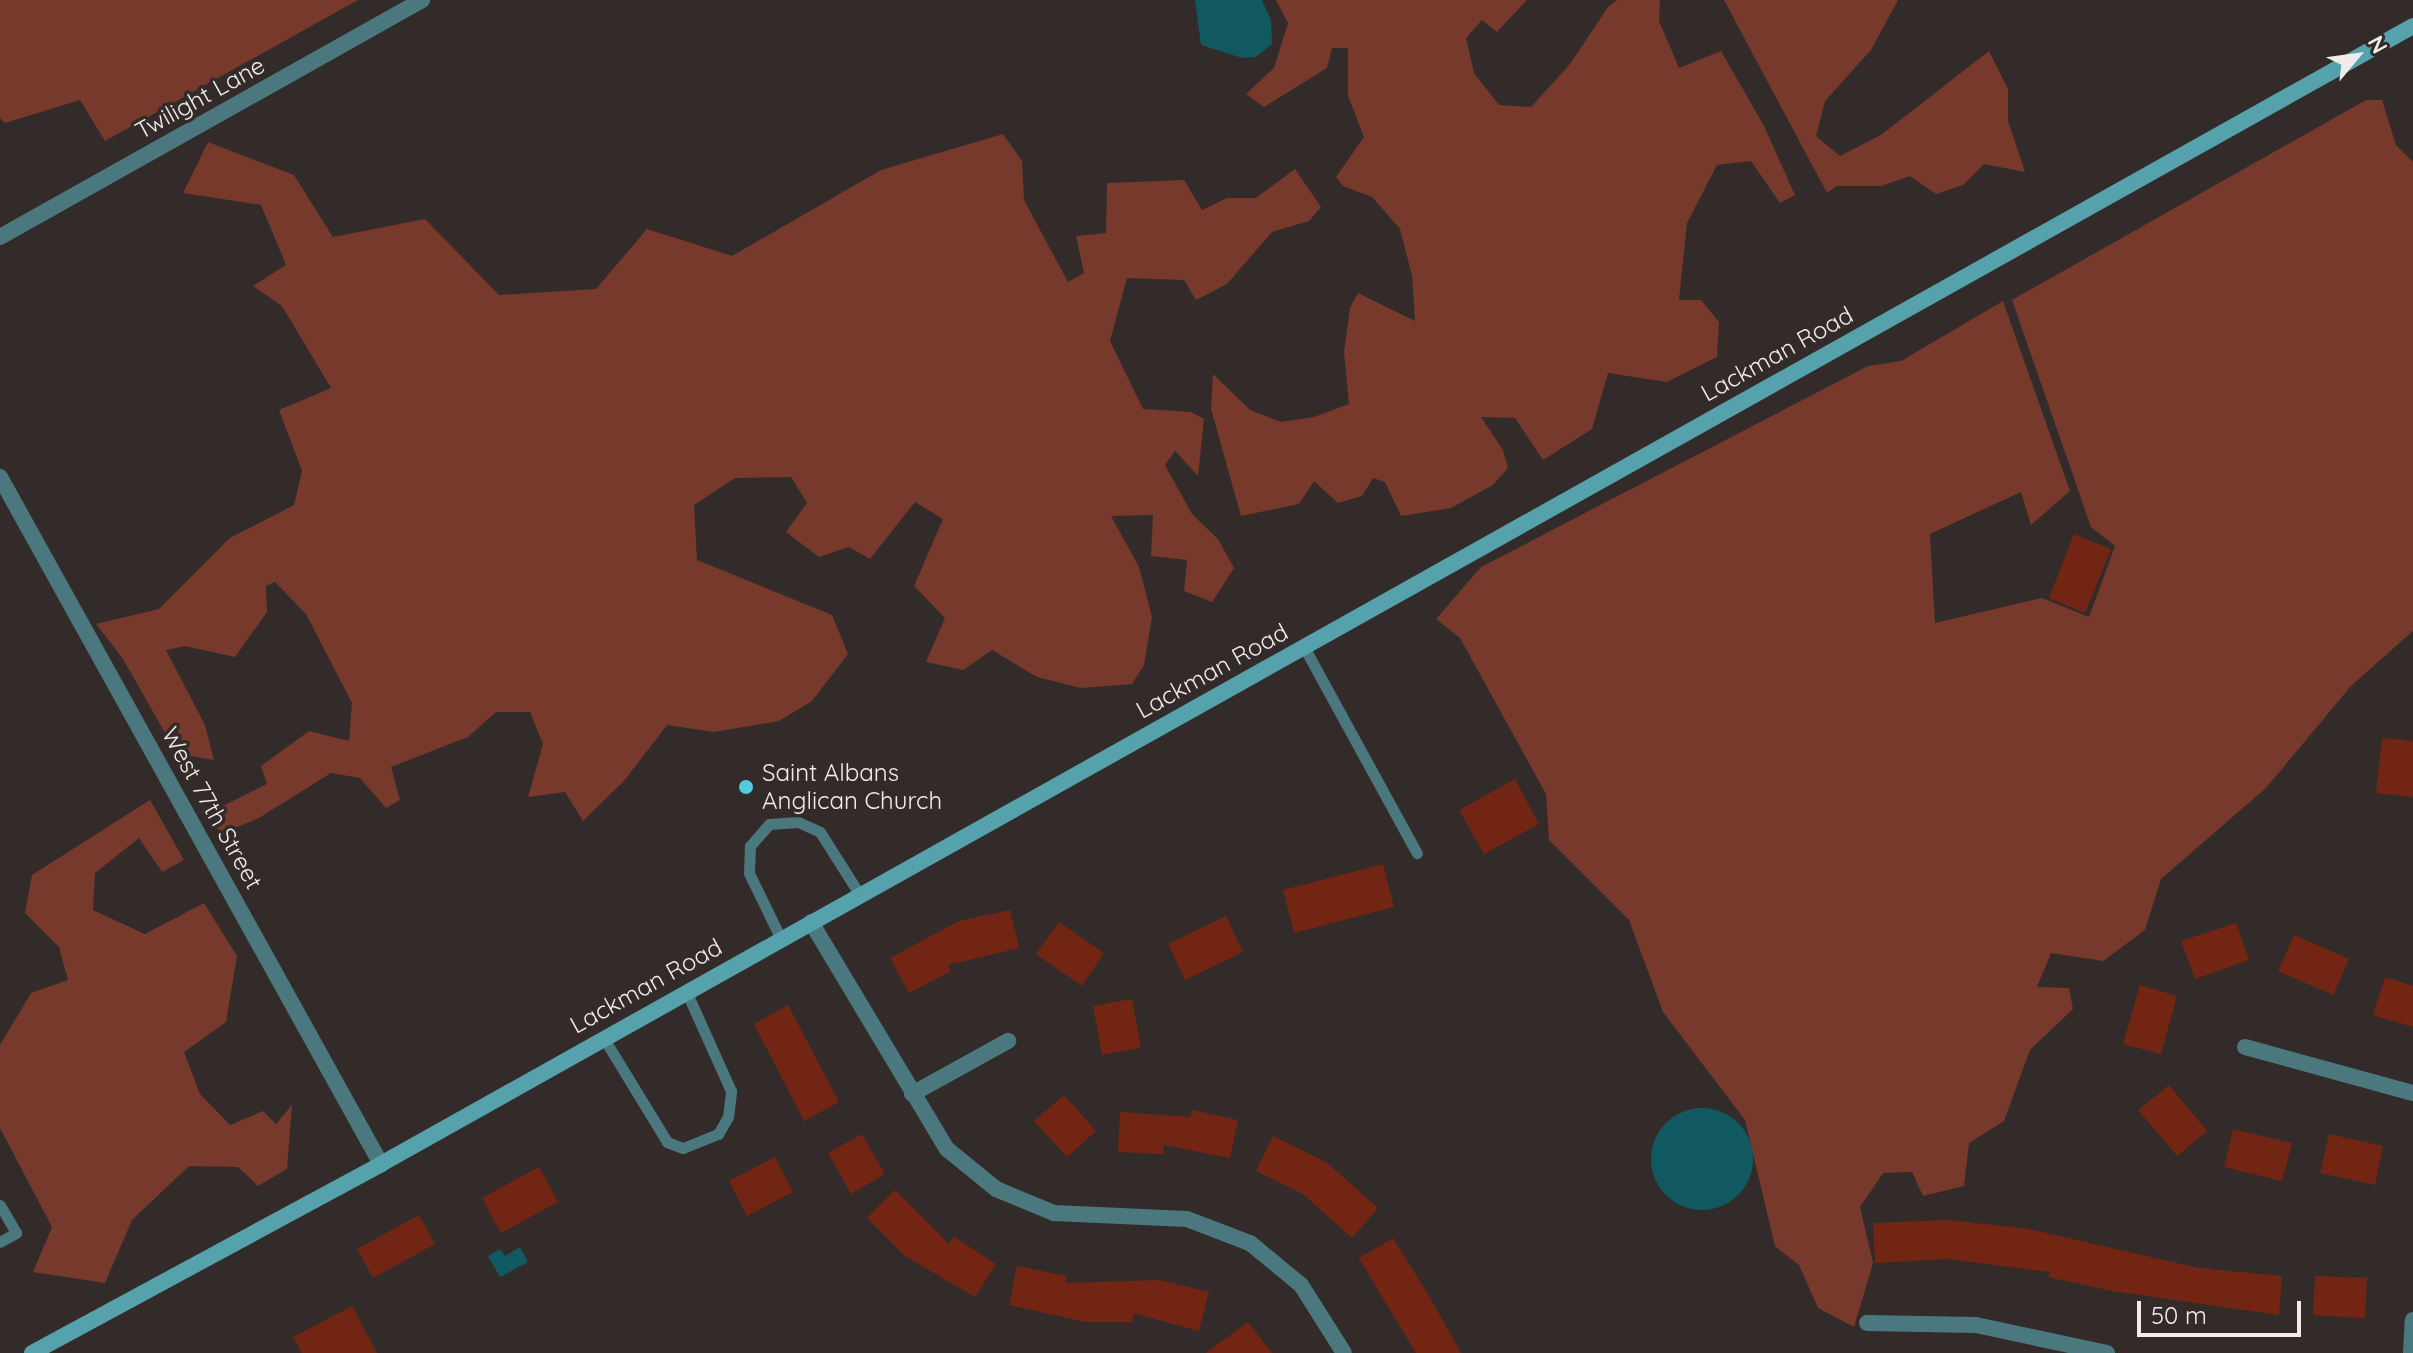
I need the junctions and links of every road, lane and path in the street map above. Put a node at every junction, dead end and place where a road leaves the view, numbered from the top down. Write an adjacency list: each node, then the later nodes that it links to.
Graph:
1 (422, 0): 3 (street, Twilight Lane)
2 (2413, 26): 5 (main road, Lackman Road)
3 (0, 237)
4 (0, 477): 16 (street, West 77th Street)
5 (1304, 647): 6 (lane); 7 (main road, Lackman Road)
6 (1417, 853)
7 (860, 895): 8 (main road, Lackman Road); 9 (lane)
8 (811, 922): 9 (main road, Lackman Road); 15 (street)
9 (781, 939): 10 (main road, Lackman Road)
10 (686, 991): 11 (main road, Lackman Road); 11 (lane)
11 (603, 1037): 16 (main road, Lackman Road)
12 (1008, 1041): 15 (street)
13 (2245, 1047): 14 (street)
14 (2413, 1093)
15 (912, 1094): 22 (street)
16 (381, 1164): 21 (main road, Lackman Road)
17 (0, 1205): 18 (lane)
18 (0, 1242)
19 (2413, 1320): 24 (street)
20 (1867, 1323): 23 (street)
21 (32, 1353)
22 (1344, 1353)
23 (2107, 1353)
24 (2411, 1353)

